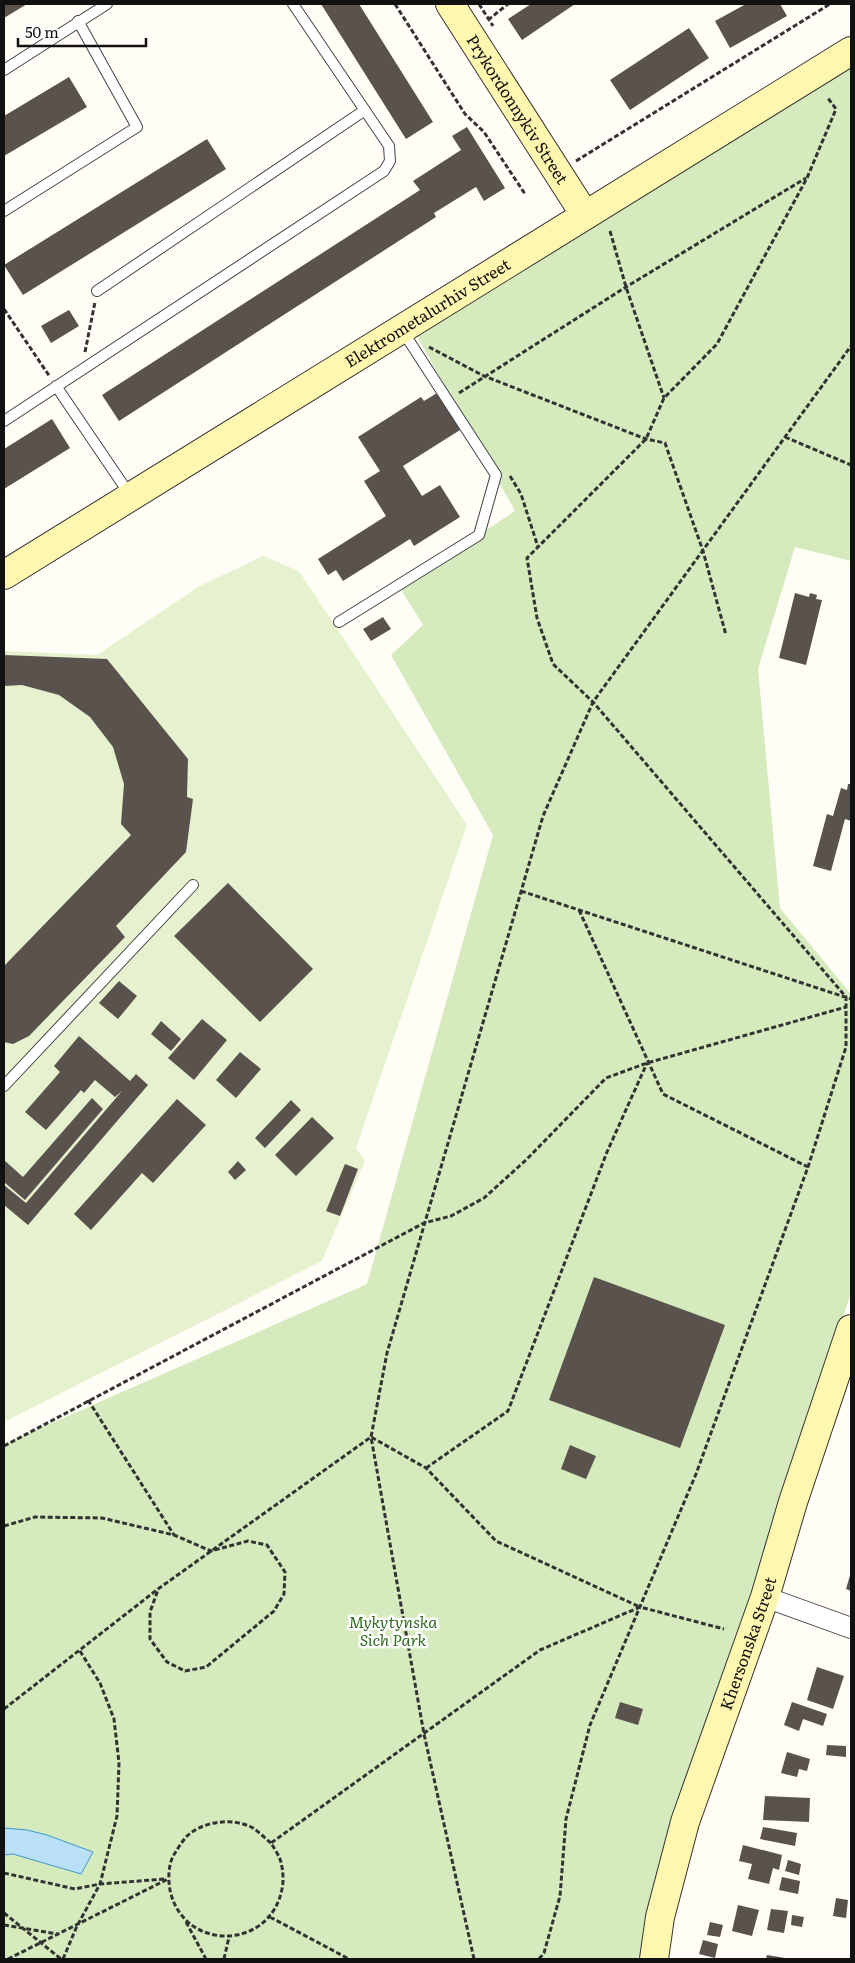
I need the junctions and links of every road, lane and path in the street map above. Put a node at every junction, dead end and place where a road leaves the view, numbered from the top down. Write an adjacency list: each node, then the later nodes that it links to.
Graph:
1 (107, 4): 7 (lane)
2 (293, 4): 12 (lane)
3 (396, 4): 15 (path)
4 (450, 4): 8 (main road, Prykordonnykiv Street)
5 (508, 4): 8 (path)
6 (830, 4): 13 (path)
7 (78, 21): 10 (lane); 16 (lane)
8 (470, 34): 17 (main road, Prykordonnykiv Street)
9 (851, 50): 17 (main road, Elektrometalurhiv Street)
10 (4, 70)
11 (827, 97): 14 (path)
12 (365, 110): 20 (lane); 25 (lane)
13 (576, 161)
14 (807, 178): 19 (path); 29 (path)
15 (525, 194)
16 (4, 211)
17 (585, 216): 22 (main road, Elektrometalurhiv Street)
18 (610, 231): 19 (path)
19 (626, 287): 26 (path); 29 (path)
20 (97, 291): 25 (path)
21 (4, 309): 27 (path)
22 (402, 329): 34 (main road, Elektrometalurhiv Street); 37 (lane)
23 (426, 346): 26 (path)
24 (851, 346): 31 (path)
25 (82, 370): 27 (lane)
26 (484, 376): 28 (path); 32 (path)
27 (56, 386): 30 (lane); 34 (lane)
28 (458, 394)
29 (664, 398): 32 (path)
30 (4, 421)
31 (785, 437): 33 (path); 35 (path)
32 (646, 439): 35 (path); 39 (path)
33 (851, 465)
34 (131, 496): 36 (main road, Elektrometalurhiv Street)
35 (703, 551): 38 (path); 39 (path)
36 (4, 575)
37 (339, 622)
38 (726, 635)
39 (593, 702): 41 (path); 43 (path)
40 (193, 885): 47 (lane)
41 (522, 891): 42 (path); 49 (path)
42 (579, 910): 43 (path); 46 (path)
43 (846, 997): 44 (path); 45 (path)
44 (851, 999)
45 (846, 1006): 46 (path); 48 (path)
46 (647, 1062): 48 (path); 49 (path); 54 (path)
47 (4, 1086)
48 (808, 1167): 60 (path)
49 (424, 1223): 51 (path); 52 (path)
50 (851, 1329): 59 (main road, Khersonska Street)
51 (88, 1400): 53 (path); 56 (path)
52 (371, 1438): 54 (path); 57 (path); 65 (path)
53 (4, 1446)
54 (426, 1468): 60 (path)
55 (4, 1526): 56 (path)
56 (174, 1535): 57 (path)
57 (211, 1551): 58 (path); 58 (path)
58 (158, 1589): 63 (path)
59 (765, 1597): 61 (street); 86 (main road, Khersonska Street)
60 (640, 1607): 62 (path); 65 (path); 85 (path)
61 (851, 1628)
62 (724, 1629)
63 (80, 1651): 64 (path); 69 (path)
64 (4, 1709)
65 (424, 1734): 66 (path); 84 (path)
66 (271, 1843): 68 (path); 71 (path)
67 (4, 1873): 69 (path)
68 (168, 1879): 69 (path); 72 (path); 74 (path)
69 (100, 1884): 74 (path)
70 (4, 1913): 75 (path)
71 (270, 1917): 77 (path); 83 (path)
72 (186, 1921): 77 (path); 81 (path)
73 (4, 1926): 75 (path)
74 (77, 1926): 76 (path); 80 (path)
75 (22, 1928): 76 (path); 78 (path)
76 (59, 1934): 78 (path)
77 (229, 1937): 82 (path)
78 (40, 1942): 79 (path); 80 (path)
79 (8, 1959)
80 (62, 1959)
81 (206, 1959)
82 (224, 1959)
83 (349, 1959)
84 (474, 1959)
85 (539, 1959)
86 (654, 1959)

